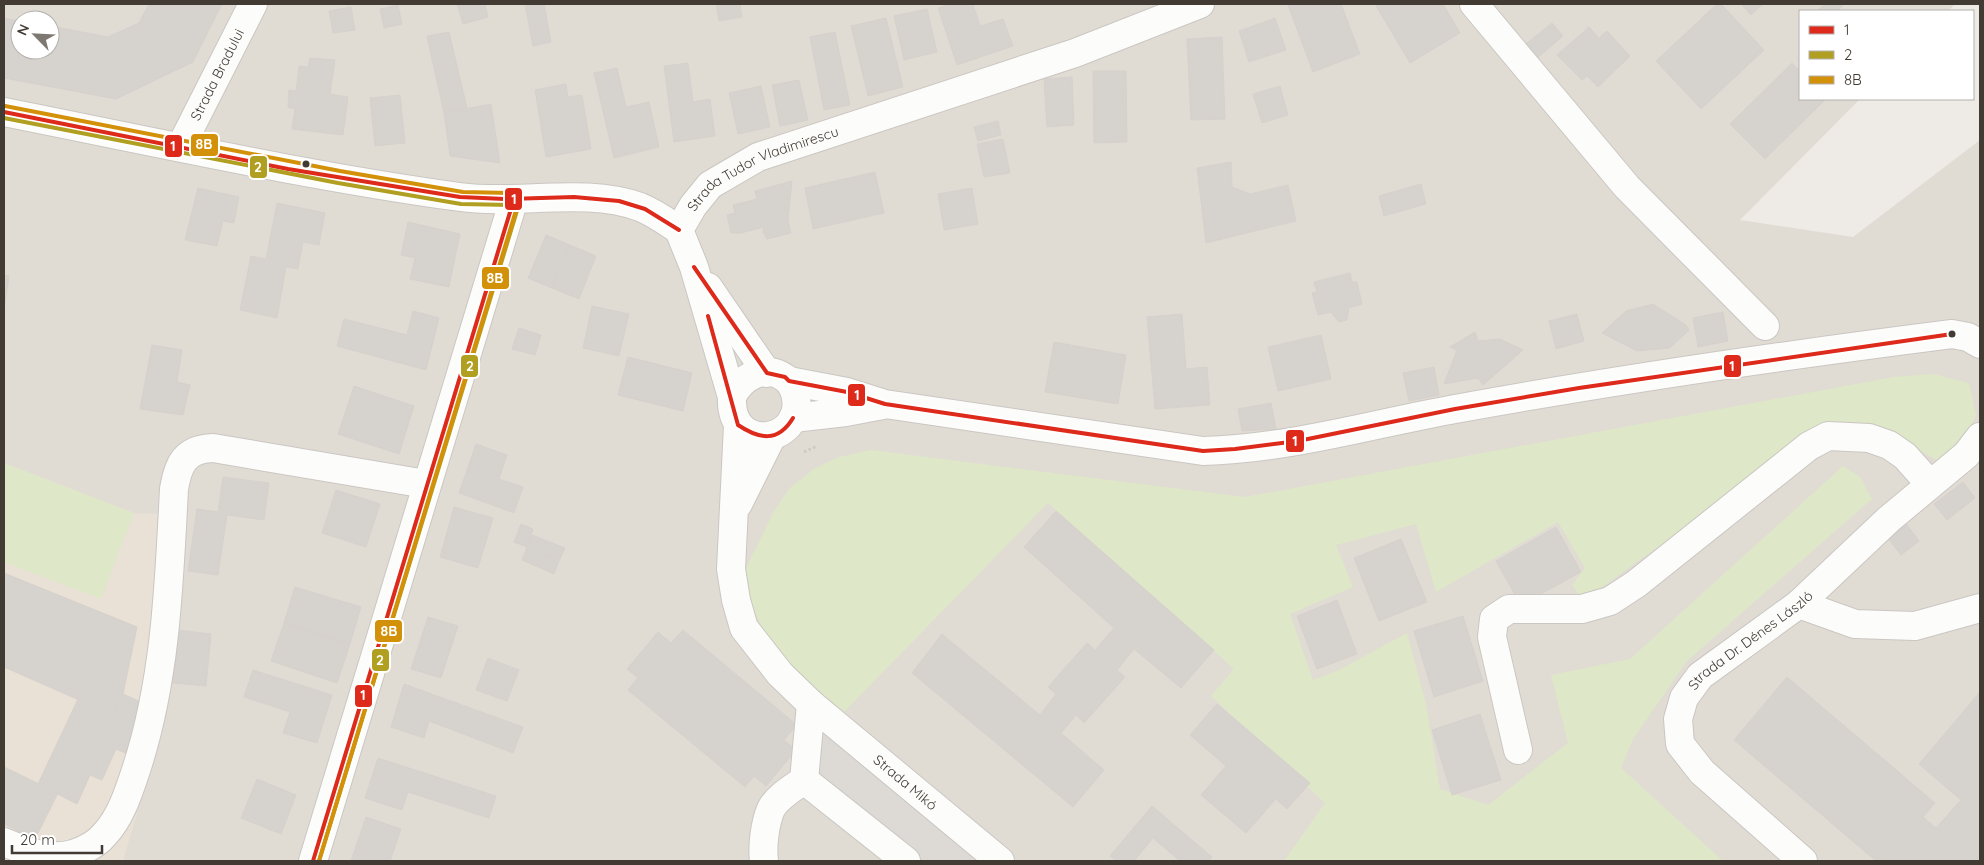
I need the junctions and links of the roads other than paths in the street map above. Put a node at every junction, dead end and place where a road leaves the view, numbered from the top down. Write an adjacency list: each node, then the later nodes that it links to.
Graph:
1 (253, 4): 5 (street, Strada Bradului)
2 (1200, 4): 7 (street, Strada Tudor Vladimirescu)
3 (1474, 4): 9 (street)
4 (4, 112): 5 (street, Strada Tudor Vladimirescu)
5 (181, 146): 6 (street, Strada Tudor Vladimirescu)
6 (514, 199): 7 (street, Strada Tudor Vladimirescu); 18 (street)
7 (679, 230): 8 (street)
8 (694, 267): 11 (street); 12 (street)
9 (1764, 326)
10 (1980, 344): 13 (street)
11 (778, 377): 12 (street); 13 (street); 14 (street)
12 (732, 397): 15 (street)
13 (885, 404): 14 (street)
14 (793, 418): 16 (street)
15 (738, 425): 16 (street); 20 (street, Strada Mikó)
16 (772, 436): 20 (street)
17 (1980, 437): 19 (street, Strada Dr. Dénes László)
18 (426, 484): 26 (street); 27 (street)
19 (1930, 484): 21 (street, Strada Dr. Dénes László); 24 (street)
20 (732, 514): 23 (street, Strada Mikó)
21 (1799, 604): 22 (street); 31 (street, Strada Dr. Dénes László)
22 (1980, 608)
23 (811, 704): 25 (street); 30 (street, Strada Mikó)
24 (1518, 750)
25 (804, 780): 28 (street); 29 (street)
26 (4, 842)
27 (313, 861)
28 (764, 861)
29 (906, 861)
30 (1000, 861)
31 (1802, 861)

